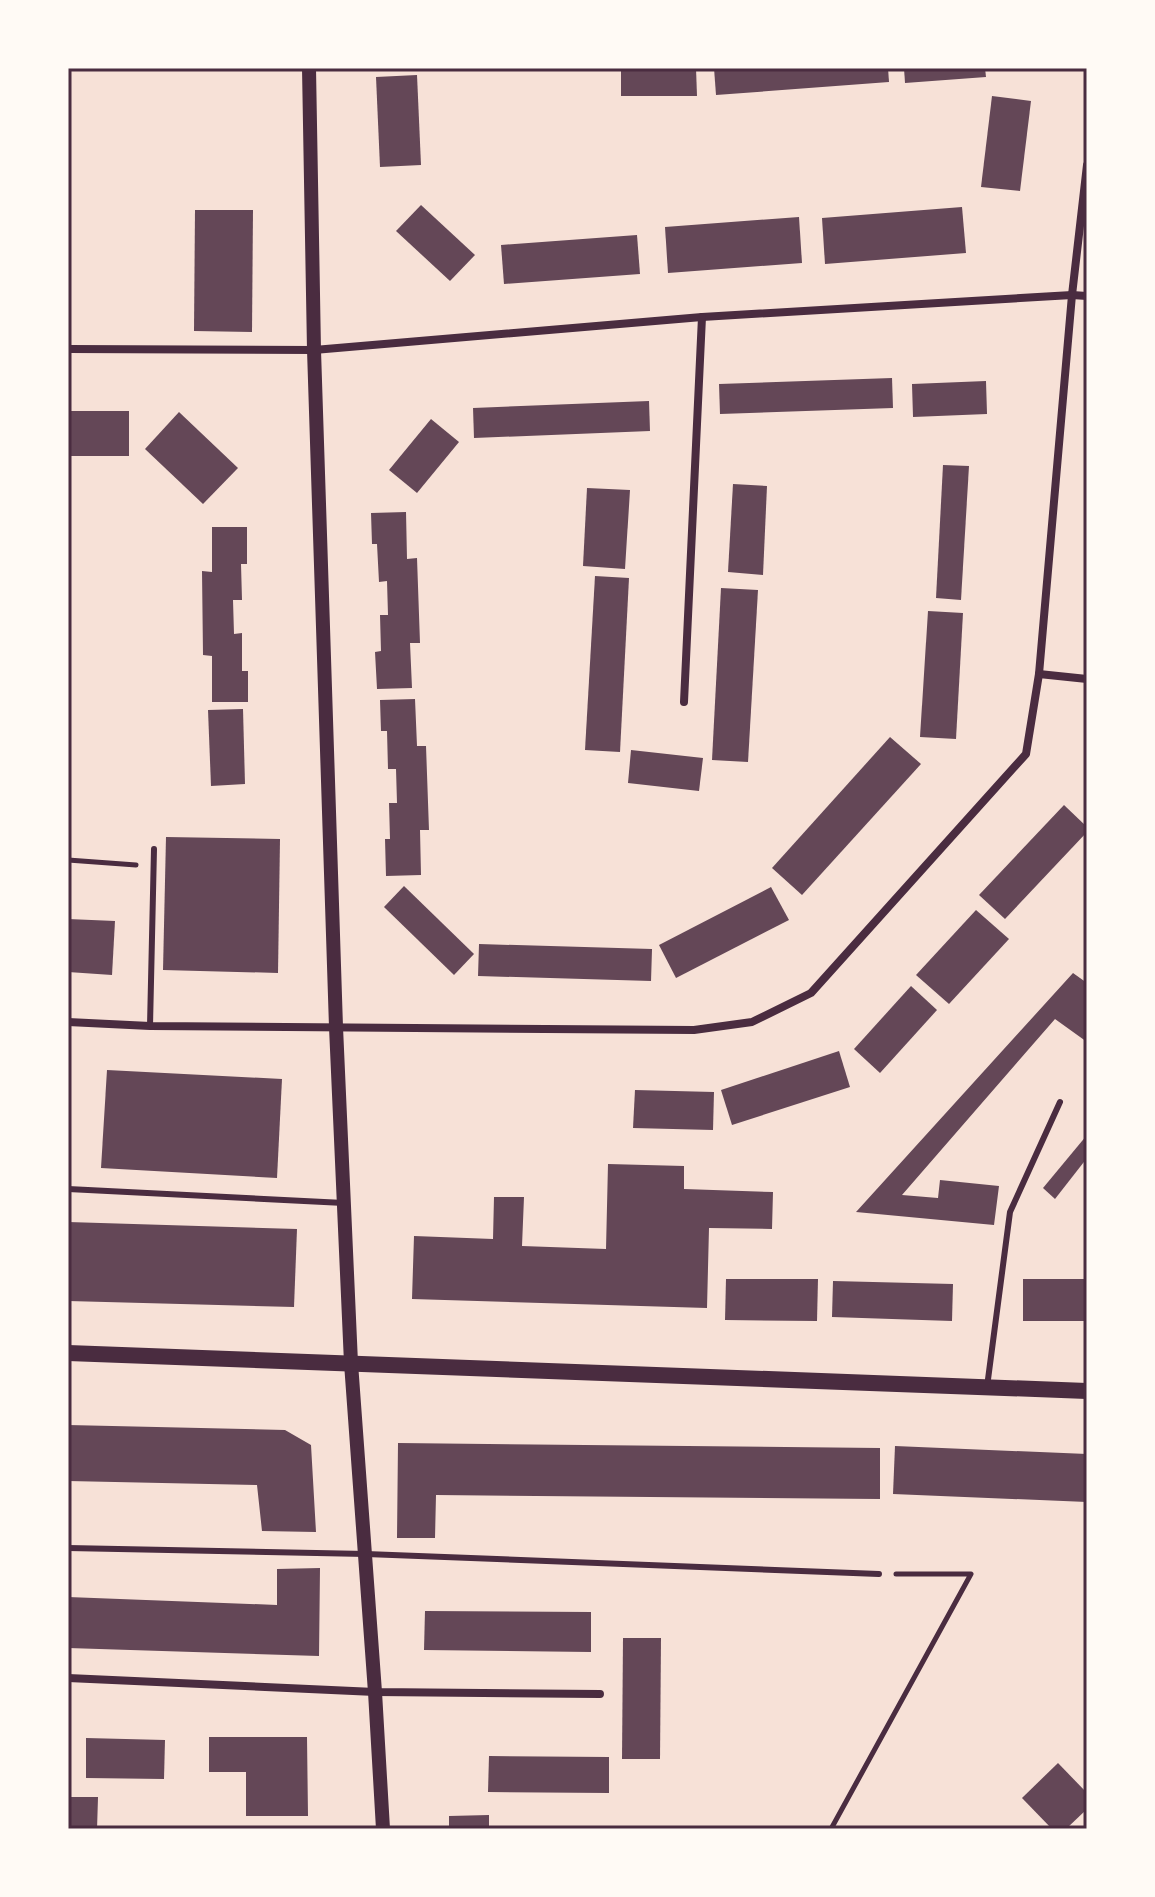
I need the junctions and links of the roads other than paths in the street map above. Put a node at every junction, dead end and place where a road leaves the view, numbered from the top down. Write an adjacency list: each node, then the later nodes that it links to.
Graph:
1 (309, 68): 7 (street)
2 (1087, 165): 3 (street)
3 (1072, 295): 4 (street); 5 (street); 8 (street)
4 (1087, 296)
5 (702, 317): 7 (street); 10 (street)
6 (68, 349): 7 (street)
7 (314, 350): 14 (street)
8 (1039, 674): 9 (street); 14 (street)
9 (1087, 679)
10 (684, 702)
11 (154, 849): 13 (lane)
12 (68, 1022): 13 (street)
13 (150, 1026): 14 (street)
14 (336, 1027): 17 (street)
15 (1060, 1102): 20 (lane)
16 (68, 1189): 17 (lane)
17 (344, 1203): 19 (street)
18 (68, 1353): 19 (main road)
19 (351, 1363): 20 (main road); 23 (street)
20 (987, 1387): 21 (main road)
21 (1087, 1391)
22 (68, 1548): 23 (lane)
23 (366, 1554): 24 (lane); 26 (street)
24 (879, 1574)
25 (68, 1678): 26 (street)
26 (375, 1692): 27 (street); 28 (street)
27 (600, 1694)
28 (383, 1829)

